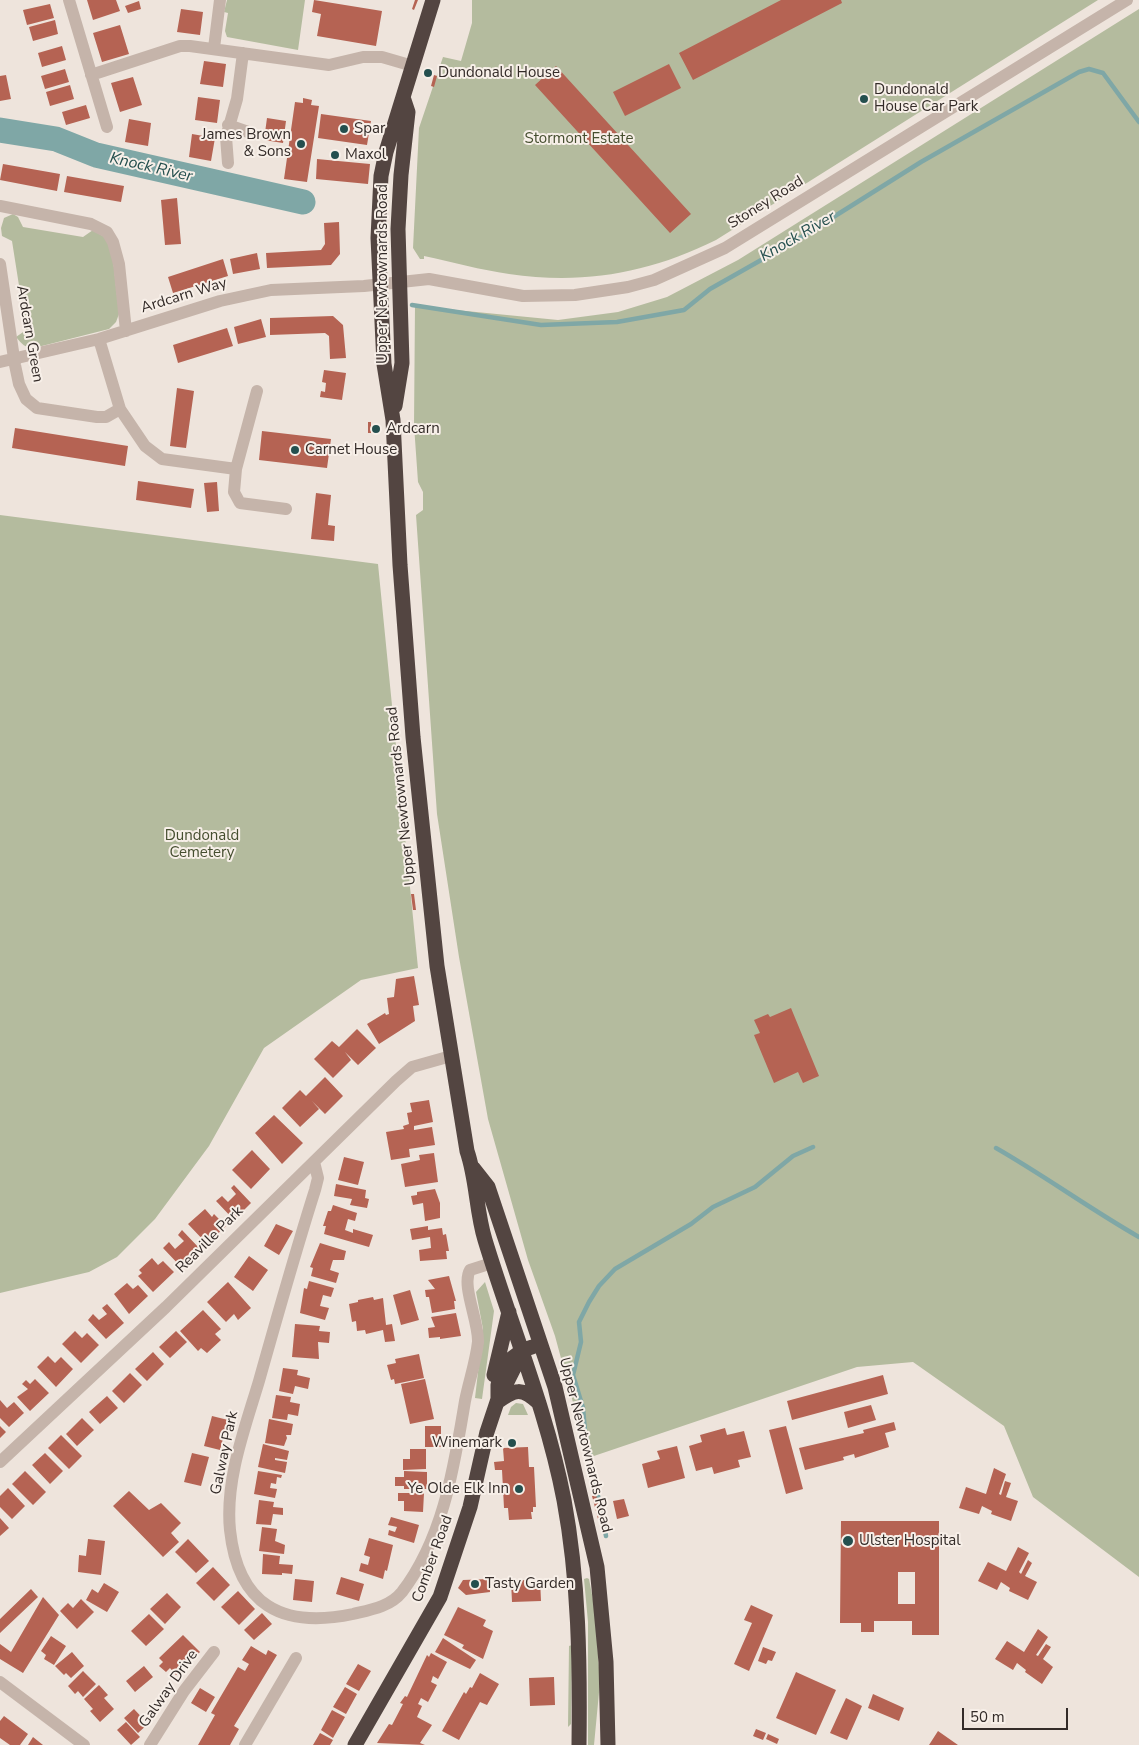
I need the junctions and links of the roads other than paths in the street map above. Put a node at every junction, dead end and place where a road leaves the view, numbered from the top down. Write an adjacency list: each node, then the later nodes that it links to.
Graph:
1 (69, 0): 8 (street)
2 (220, 0): 5 (street)
3 (433, 0): 7 (highway, Upper Newtownards Road)
4 (1127, 0): 16 (street, Stoney Road)
5 (214, 48): 6 (street); 8 (street)
6 (243, 53): 7 (street); 10 (street)
7 (413, 66): 9 (highway, Upper Newtownards Road)
8 (91, 75): 11 (street)
9 (404, 99): 16 (highway, Upper Newtownards Road); 17 (highway, Upper Newtownards Road)
10 (228, 125): 12 (street); 13 (street)
11 (106, 127)
12 (252, 133)
13 (228, 163)
14 (0, 206): 18 (street)
15 (0, 264): 20 (street, Ardcarn Green)
16 (400, 282): 17 (street, Stoney Road); 24 (highway, Upper Newtownards Road)
17 (380, 285): 18 (street, Ardcarn Way); 24 (highway, Upper Newtownards Road)
18 (126, 331): 19 (street, Ardcarn Way)
19 (99, 339): 20 (street, Ardcarn Way); 23 (street)
20 (14, 360): 21 (street, Ardcarn Way); 23 (street, Ardcarn Green)
21 (0, 362)
22 (257, 392): 25 (street)
23 (120, 409): 25 (street)
24 (393, 420): 27 (highway, Upper Newtownards Road)
25 (236, 469): 26 (street)
26 (286, 509)
27 (451, 1056): 28 (street, Reaville Park); 29 (highway, Upper Newtownards Road)
28 (314, 1162): 30 (street, Galway Park); 36 (street, Reaville Park)
29 (472, 1166): 30 (highway, Upper Newtownards Road); 32 (highway, Upper Newtownards Road)
30 (492, 1263): 31 (highway, Upper Newtownards Road)
31 (509, 1312): 33 (highway, Upper Newtownards Road); 34 (highway)
32 (541, 1345): 33 (highway, Comber Road); 45 (highway, Upper Newtownards Road)
33 (523, 1350): 34 (highway, Comber Road); 35 (highway, Upper Newtownards Road)
34 (497, 1401): 35 (highway); 43 (highway, Comber Road)
35 (538, 1403): 44 (highway, Upper Newtownards Road)
36 (0, 1462)
37 (214, 1652): 41 (street, Galway Drive)
38 (296, 1658): 42 (street)
39 (0, 1682): 40 (street)
40 (84, 1745)
41 (150, 1745)
42 (245, 1745)
43 (355, 1745)
44 (579, 1745)
45 (608, 1745)

